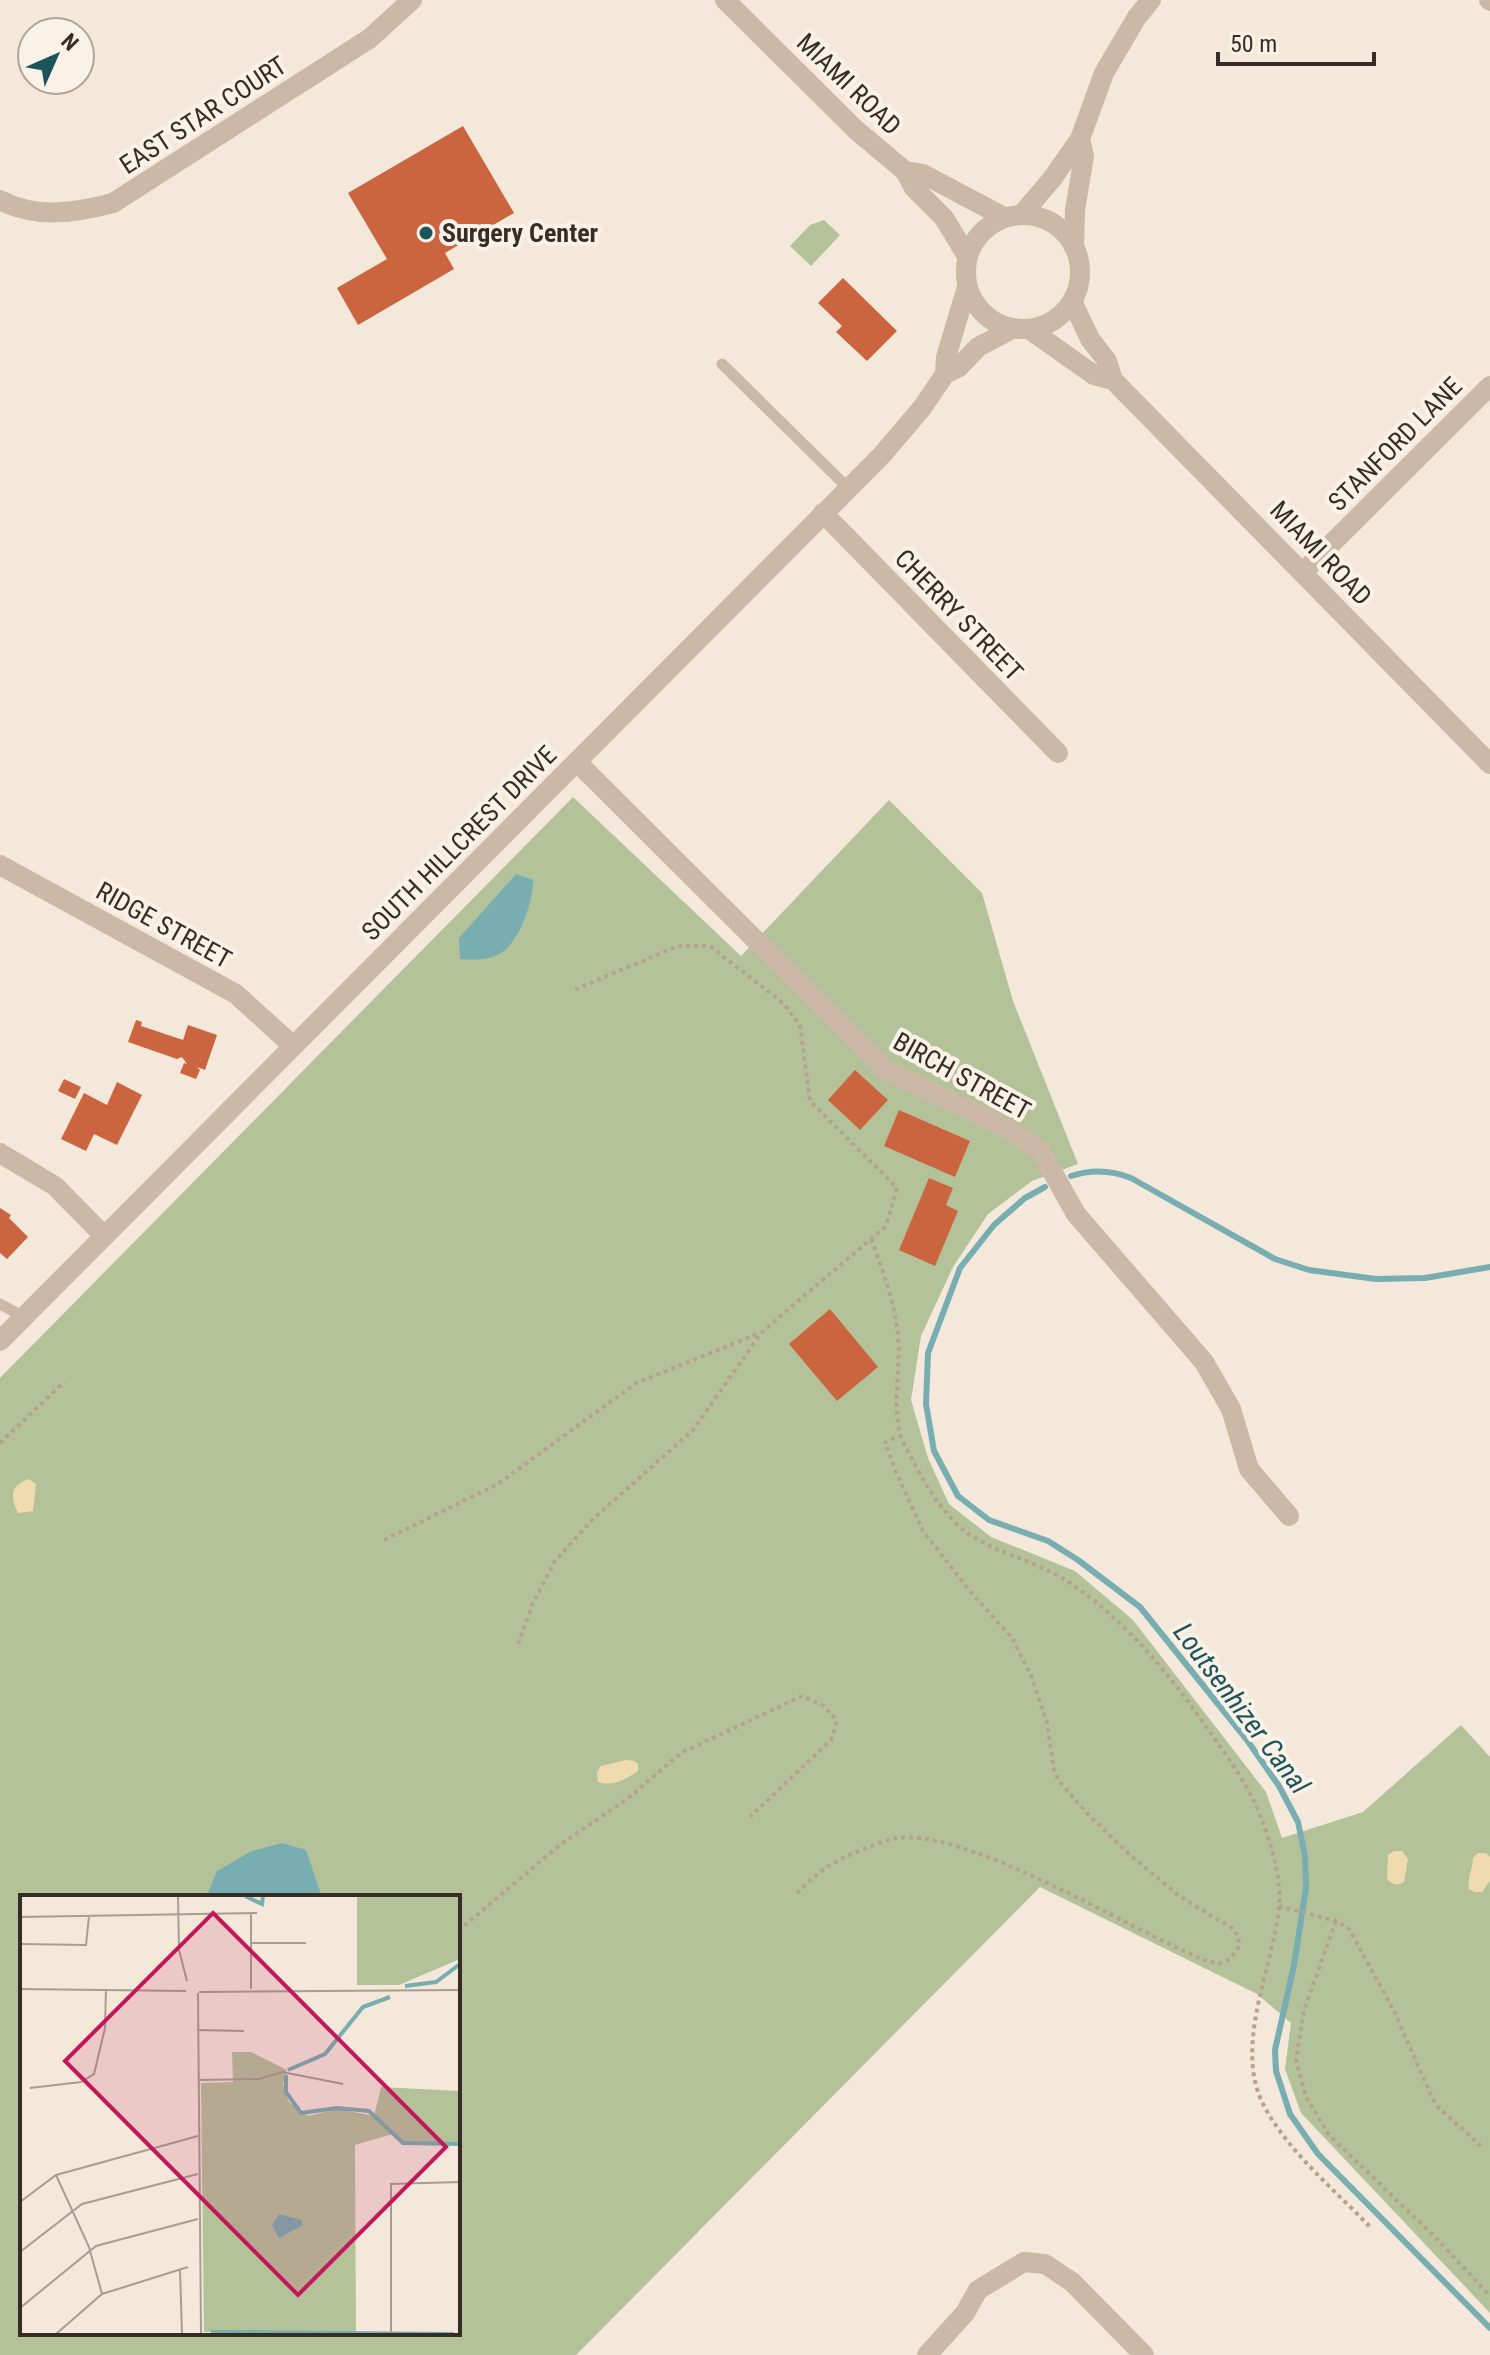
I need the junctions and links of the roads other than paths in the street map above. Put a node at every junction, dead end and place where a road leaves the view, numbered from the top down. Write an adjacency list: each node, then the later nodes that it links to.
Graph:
1 (412, 0): 6 (street, EAST STAR COURT)
2 (725, 0): 5 (street, MIAMI ROAD)
3 (1151, 0): 4 (street)
4 (1080, 139): 7 (street); 8 (street)
5 (905, 171): 7 (street, MIAMI ROAD); 9 (street, MIAMI ROAD)
6 (0, 200)
7 (1013, 216): 8 (street); 9 (street)
8 (1074, 247): 11 (street)
9 (967, 256): 10 (street)
10 (967, 287): 12 (street); 14 (street, SOUTH HILLCREST DRIVE)
11 (1072, 301): 12 (street); 15 (street, MIAMI ROAD)
12 (1022, 329): 14 (street, SOUTH HILLCREST DRIVE); 15 (street, MIAMI ROAD)
13 (722, 364): 17 (lane)
14 (945, 374): 17 (street, SOUTH HILLCREST DRIVE)
15 (1113, 380): 19 (street, MIAMI ROAD)
16 (1490, 386): 19 (street, STANFORD LANE)
17 (848, 488): 18 (street, SOUTH HILLCREST DRIVE)
18 (823, 513): 20 (street, CHERRY STREET); 21 (street, SOUTH HILLCREST DRIVE)
19 (1303, 572): 22 (street, MIAMI ROAD)
20 (1058, 753)
21 (577, 762): 24 (street, SOUTH HILLCREST DRIVE); 30 (street, BIRCH STREET)
22 (1490, 764)
23 (0, 865): 24 (street, RIDGE STREET)
24 (293, 1046): 26 (street, SOUTH HILLCREST DRIVE)
25 (0, 1153): 26 (street)
26 (104, 1236): 28 (street, SOUTH HILLCREST DRIVE)
27 (0, 1304): 28 (lane)
28 (24, 1317): 29 (street, SOUTH HILLCREST DRIVE)
29 (0, 1341)
30 (1289, 1516)
31 (927, 2355): 32 (street)
32 (1144, 2355)

